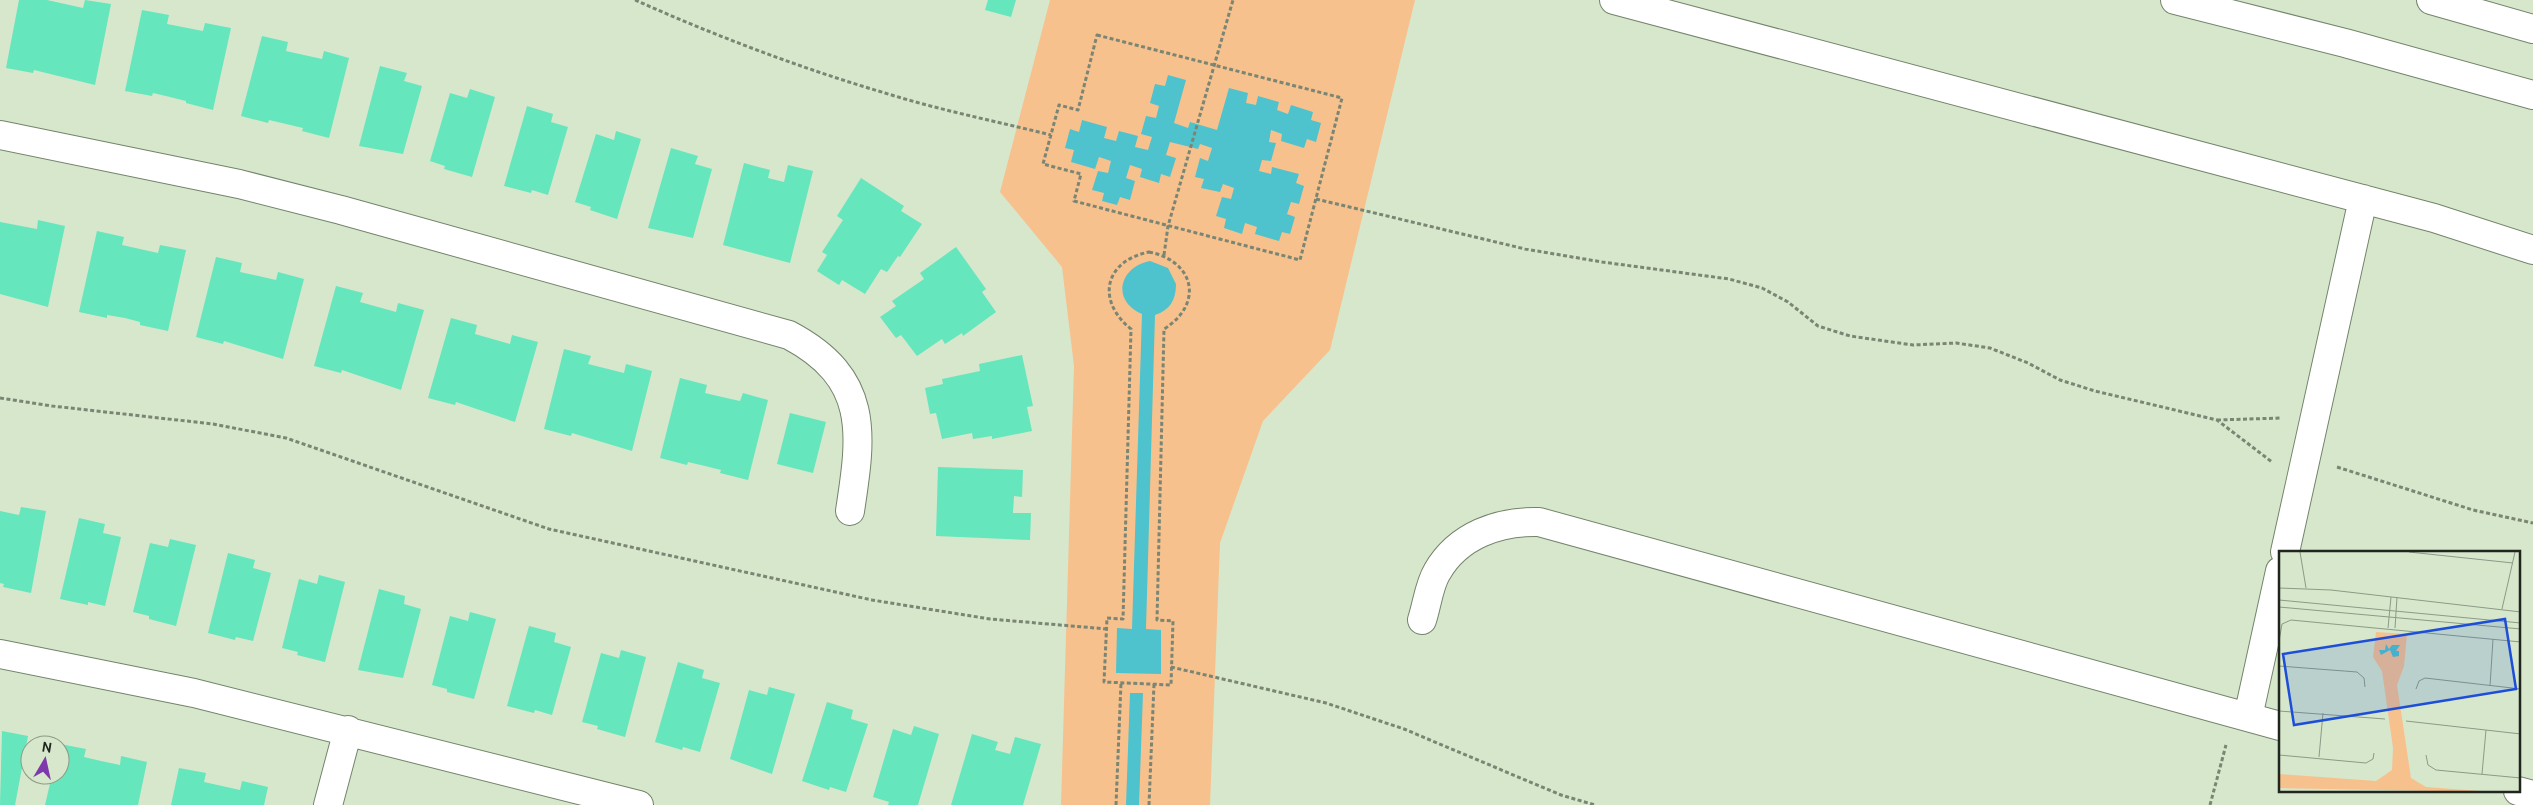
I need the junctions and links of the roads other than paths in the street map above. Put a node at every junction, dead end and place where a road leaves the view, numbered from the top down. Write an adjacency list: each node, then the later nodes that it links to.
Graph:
1 (1614, 0): 7 (street)
2 (2175, 0): 5 (street)
3 (2431, 0): 4 (street)
4 (2533, 29)
5 (2533, 95)
6 (0, 135): 9 (street)
7 (2363, 199): 8 (street); 10 (street)
8 (2533, 250)
9 (850, 511)
10 (2285, 551)
11 (2279, 575): 14 (street)
12 (1422, 620): 14 (street)
13 (0, 654): 16 (street)
14 (2241, 715): 15 (street)
15 (2279, 726)
16 (348, 730): 19 (street); 20 (street)
17 (2520, 792): 18 (street)
18 (2533, 795)
19 (328, 805)
20 (639, 805)

